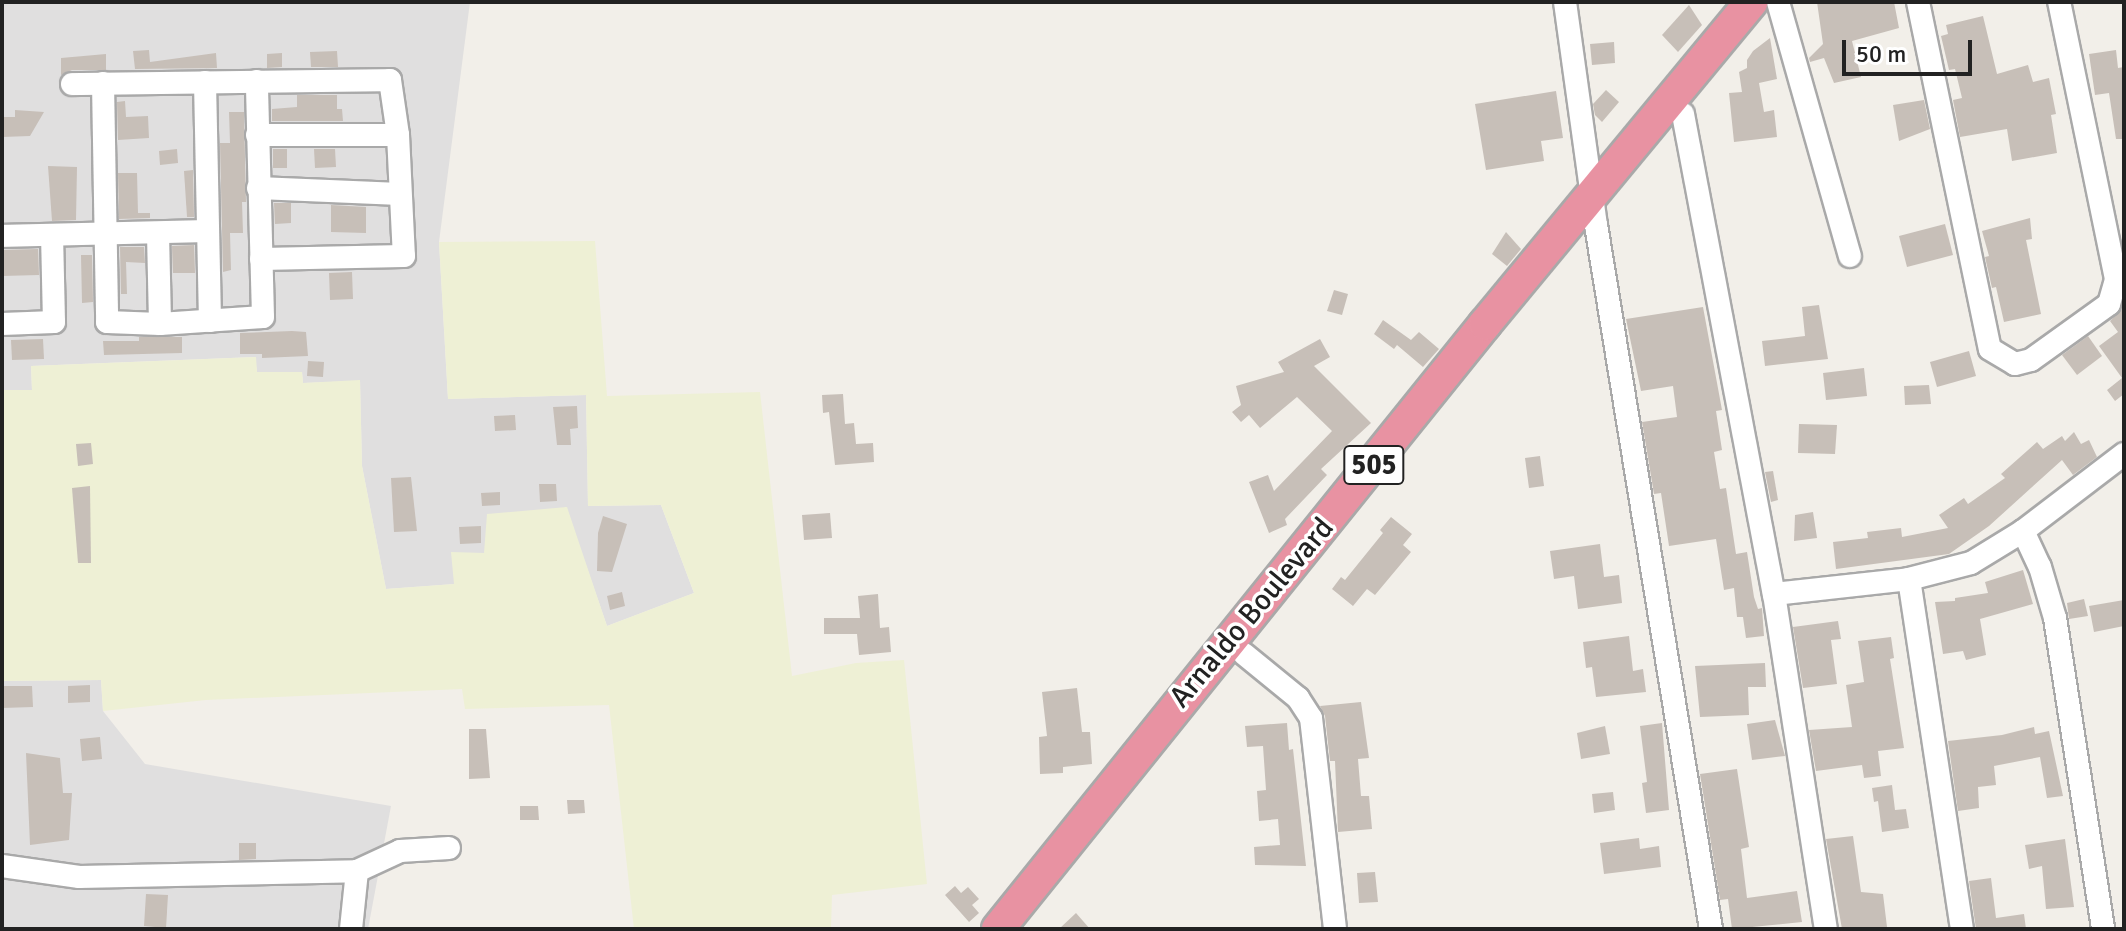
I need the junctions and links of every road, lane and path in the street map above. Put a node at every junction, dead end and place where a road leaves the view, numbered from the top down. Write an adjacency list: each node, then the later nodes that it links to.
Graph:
1 (1565, 2): 16 (street)
2 (1751, 2): 6 (highway, Arnaldo Boulevard / 505)
3 (1776, 2): 6 (highway, Arnaldo Boulevard / 505); 22 (street)
4 (1918, 2): 5 (street)
5 (2059, 2)
6 (1708, 69): 11 (highway, Arnaldo Boulevard / 505); 16 (highway, Arnaldo Boulevard / 505)
7 (257, 81): 8 (street); 12 (street); 13 (street)
8 (205, 82): 9 (street); 17 (street)
9 (103, 83): 10 (street); 18 (street)
10 (72, 84)
11 (1683, 114): 16 (highway, Arnaldo Boulevard / 505); 30 (street)
12 (257, 135): 13 (street); 14 (street)
13 (398, 135): 15 (street)
14 (258, 188): 15 (street); 23 (street)
15 (400, 194): 23 (street)
16 (1594, 210): 31 (highway, Arnaldo Boulevard / 505); 42 (street)
17 (207, 231): 19 (street); 24 (street)
18 (106, 234): 19 (street); 21 (street); 26 (street)
19 (158, 234): 26 (street)
20 (2, 236): 21 (street)
21 (52, 236): 25 (street)
22 (1850, 256)
23 (261, 259): 24 (street)
24 (210, 321): 26 (street)
25 (2, 324)
26 (160, 324)
27 (2124, 454): 28 (street)
28 (2023, 531): 29 (street); 45 (street)
29 (1909, 579): 30 (street); 44 (street)
30 (1774, 594): 43 (street)
31 (1278, 598): 32 (highway, Arnaldo Boulevard / 505); 33 (highway, Arnaldo Boulevard / 505)
32 (1244, 654): 33 (highway, Arnaldo Boulevard / 505); 41 (street)
33 (1170, 729): 36 (highway, Arnaldo Boulevard / 505)
34 (449, 848): 37 (street)
35 (2, 866): 37 (street)
36 (1058, 870): 39 (highway, Arnaldo Boulevard / 505); 40 (highway, Arnaldo Boulevard / 505)
37 (357, 871): 38 (street)
38 (351, 929)
39 (998, 929)
40 (1023, 929)
41 (1335, 929)
42 (1711, 929)
43 (1826, 929)
44 (1962, 929)
45 (2103, 929)

